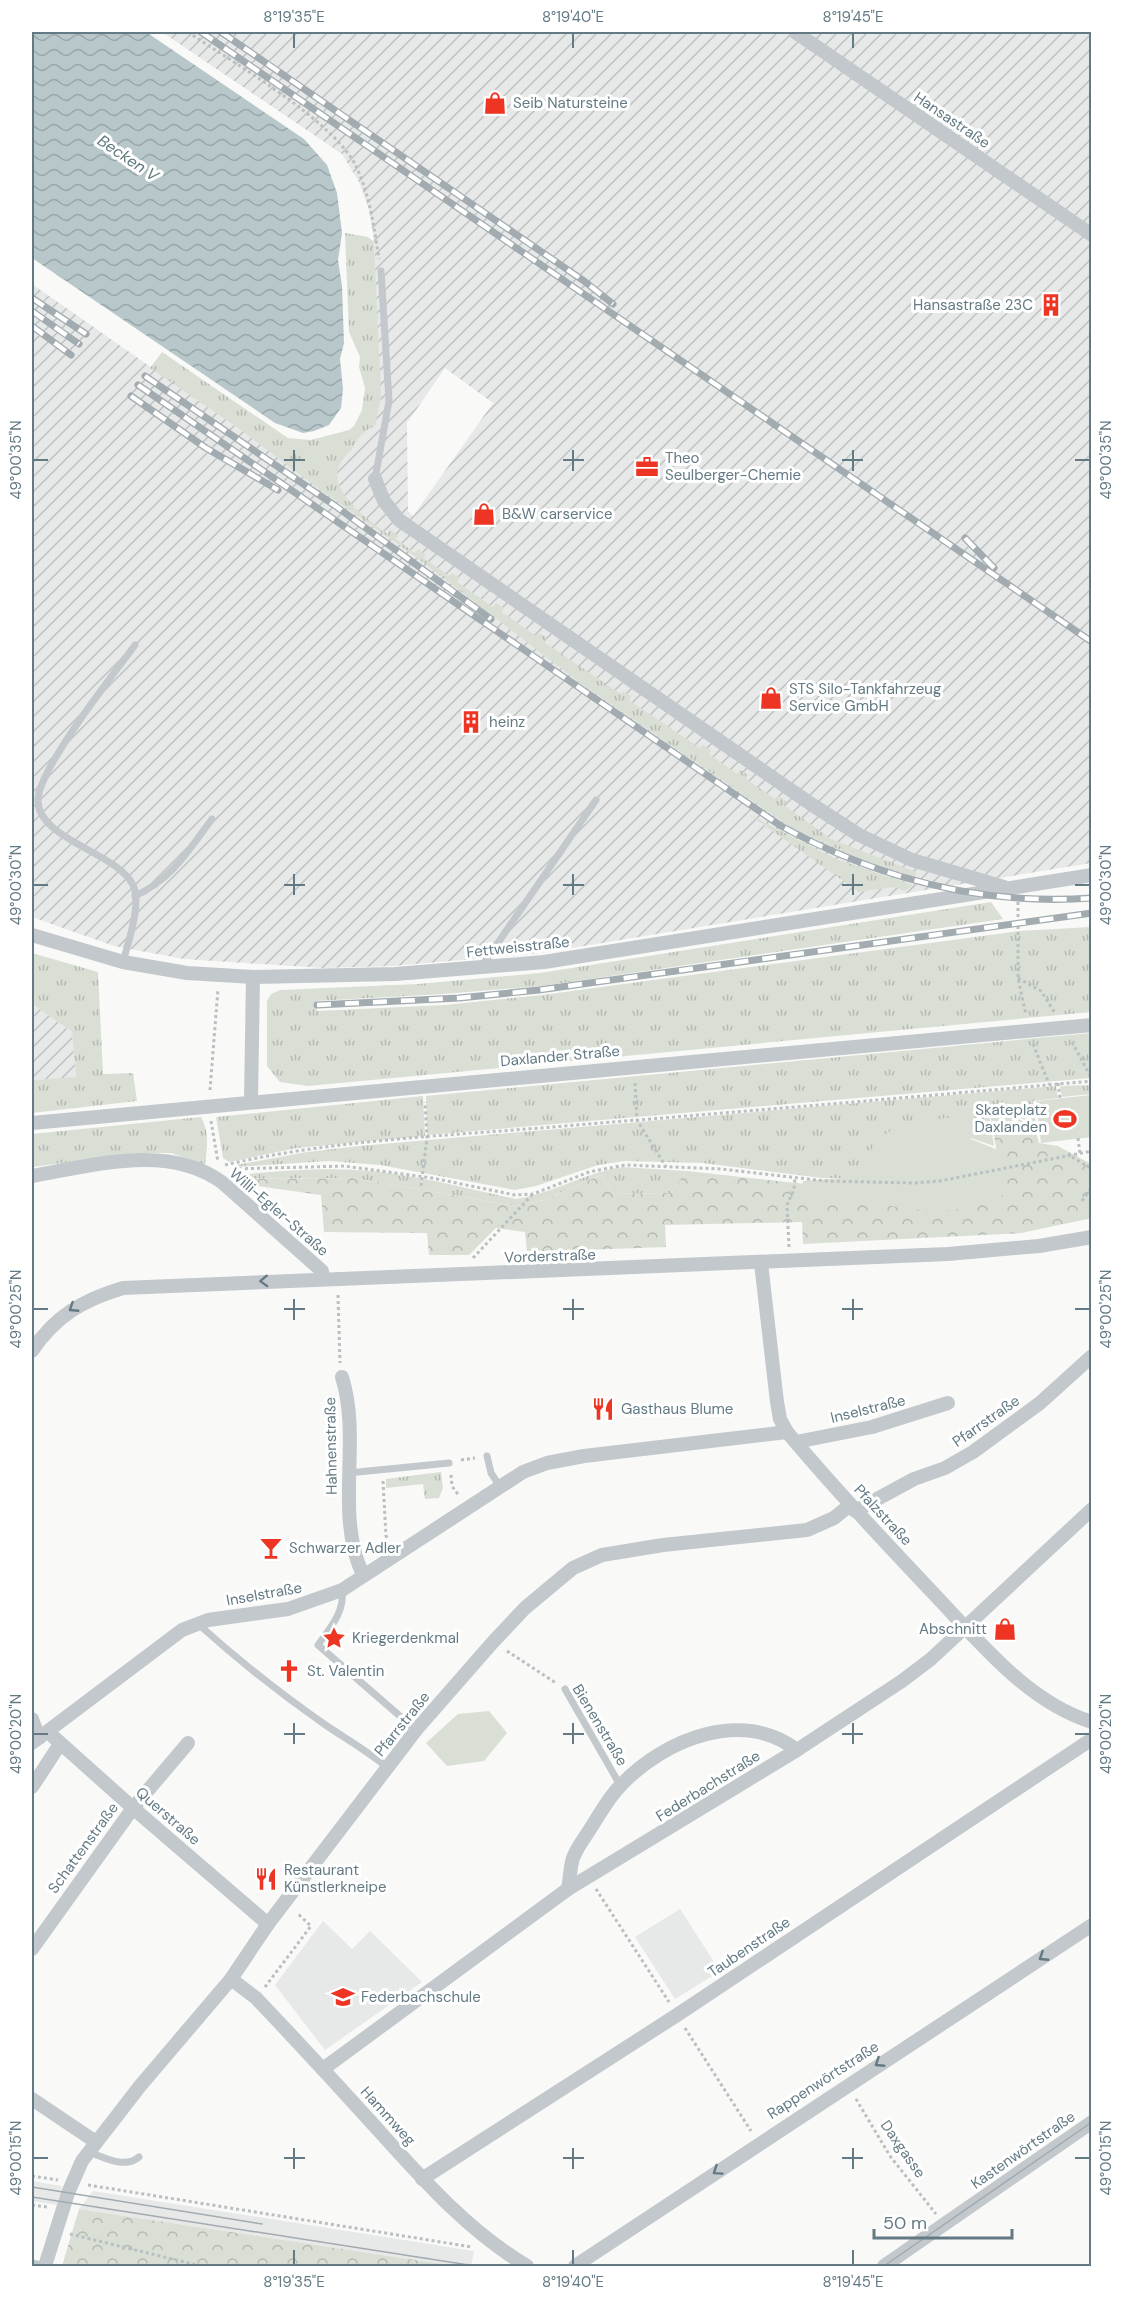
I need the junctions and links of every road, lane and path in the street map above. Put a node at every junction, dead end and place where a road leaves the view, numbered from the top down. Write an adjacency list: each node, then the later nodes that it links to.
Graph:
1 (188, 32): 4 (path)
2 (795, 32): 3 (street, Hansastraße)
3 (1092, 235)
4 (381, 271): 5 (lane)
5 (375, 479): 10 (street, Fettweisstraße)
6 (135, 645): 11 (lane)
7 (596, 800): 14 (lane)
8 (212, 819): 11 (lane)
9 (1092, 875): 10 (street, Fettweisstraße)
10 (1013, 888): 14 (street, Fettweisstraße); 17 (path)
11 (135, 896): 13 (lane)
12 (32, 935): 13 (street, Fettweisstraße)
13 (123, 962): 15 (street, Fettweisstraße)
14 (480, 968): 16 (street, Fettweisstraße)
15 (219, 975): 16 (street, Fettweisstraße); 28 (path)
16 (253, 977): 27 (street)
17 (1018, 978): 19 (path); 20 (path)
18 (1092, 1025): 19 (street, Daxlander Straße)
19 (1064, 1028): 20 (street, Daxlander Straße); 22 (path)
20 (1029, 1030): 21 (street, Daxlander Straße); 24 (path)
21 (634, 1066): 25 (street, Daxlander Straße); 29 (path)
22 (1092, 1080): 23 (path)
23 (1058, 1083): 24 (path); 26 (path)
24 (1049, 1084): 29 (path)
25 (424, 1085): 27 (street, Daxlander Straße); 31 (path)
26 (1060, 1098)
27 (251, 1101): 28 (street, Daxlander Straße)
28 (211, 1105): 30 (street, Daxlander Straße); 36 (path)
29 (637, 1120): 31 (path); 37 (path)
30 (32, 1123)
31 (427, 1138): 36 (path); 40 (path)
32 (1078, 1138): 34 (path)
33 (1092, 1151): 34 (path)
34 (1080, 1154): 35 (path)
35 (1070, 1156): 38 (path); 41 (path)
36 (220, 1166): 40 (path)
37 (666, 1167): 41 (path); 44 (path)
38 (1092, 1169)
39 (32, 1176): 50 (street, Willi-Egler-Straße)
40 (422, 1176): 42 (path); 44 (path)
41 (795, 1178): 47 (path)
42 (421, 1186)
43 (1092, 1187): 45 (path)
44 (533, 1194): 49 (path)
45 (1082, 1201)
46 (1092, 1237): 48 (street, Vorderstraße)
47 (789, 1249)
48 (761, 1263): 49 (street, Vorderstraße); 56 (street, Pfalzstraße)
49 (471, 1275): 51 (street, Vorderstraße)
50 (322, 1279): 51 (street, Vorderstraße); 52 (street, Vorderstraße, one-way to 52)
51 (338, 1279): 54 (path, Hahnenstraße)
52 (32, 1351)
53 (1092, 1356): 64 (street, Pfarrstraße)
54 (342, 1377): 60 (street, Hahnenstraße)
55 (948, 1403): 56 (street, Inselstraße)
56 (792, 1437): 61 (street, Inselstraße); 64 (street, Pfalzstraße)
57 (487, 1456): 58 (path); 61 (lane)
58 (449, 1463): 60 (lane)
59 (450, 1472): 63 (path)
60 (348, 1473): 67 (street, Hahnenstraße)
61 (500, 1485): 67 (street, Inselstraße)
62 (383, 1489): 66 (path)
63 (459, 1496)
64 (852, 1508): 70 (street, Pfalzstraße); 71 (street, Pfarrstraße)
65 (1092, 1509): 70 (street, Federbachstraße)
66 (390, 1542)
67 (363, 1575): 68 (street, Inselstraße)
68 (342, 1590): 69 (street, Inselstraße); 75 (lane)
69 (197, 1623): 76 (street, Inselstraße); 81 (lane)
70 (965, 1626): 74 (street, Pfalzstraße); 80 (street, Federbachstraße)
71 (493, 1642): 72 (path, Bienenstraße); 75 (street, Pfarrstraße)
72 (565, 1689): 82 (lane, Bienenstraße)
73 (32, 1719): 76 (street)
74 (1092, 1722)
75 (416, 1730): 81 (street, Pfarrstraße)
76 (40, 1738): 79 (street, Querstraße)
77 (1092, 1739): 99 (street, Taubenstraße)
78 (188, 1743): 84 (street, Schattenstraße)
79 (60, 1744): 83 (street); 84 (street, Querstraße)
80 (797, 1750): 82 (street); 85 (street, Federbachstraße)
81 (388, 1768): 86 (street, Pfarrstraße)
82 (620, 1786): 85 (street)
83 (32, 1787)
84 (133, 1808): 87 (street, Querstraße); 89 (street, Schattenstraße)
85 (568, 1889): 92 (street, Federbachstraße)
86 (285, 1901): 87 (street, Pfarrstraße); 91 (path)
87 (268, 1924): 90 (street, Pfarrstraße)
88 (1092, 1925): 93 (street, Rappenwörtstraße, one-way to 93)
89 (32, 1949)
90 (231, 1979): 91 (street, Hammweg); 96 (street, Pfarrstraße)
91 (256, 1998): 92 (street, Hammweg)
92 (323, 2069): 99 (street, Hammweg)
93 (846, 2085): 101 (path, Daxgasse); 107 (street, Rappenwörtstraße, one-way to 107)
94 (32, 2100): 96 (street)
95 (1092, 2122): 101 (street, Kastenwörtstraße)
96 (93, 2147): 97 (lane); 100 (street, Pfarrstraße)
97 (139, 2157)
98 (32, 2176): 100 (path)
99 (422, 2179): 106 (street, Hammweg)
100 (72, 2183): 102 (street, Pfarrstraße); 103 (path)
101 (944, 2224): 108 (street, Kastenwörtstraße)
102 (56, 2230): 104 (street, Pfarrstraße); 105 (path)
103 (468, 2247)
104 (45, 2266)
105 (201, 2266)
106 (527, 2266)
107 (575, 2266)
108 (884, 2266)

